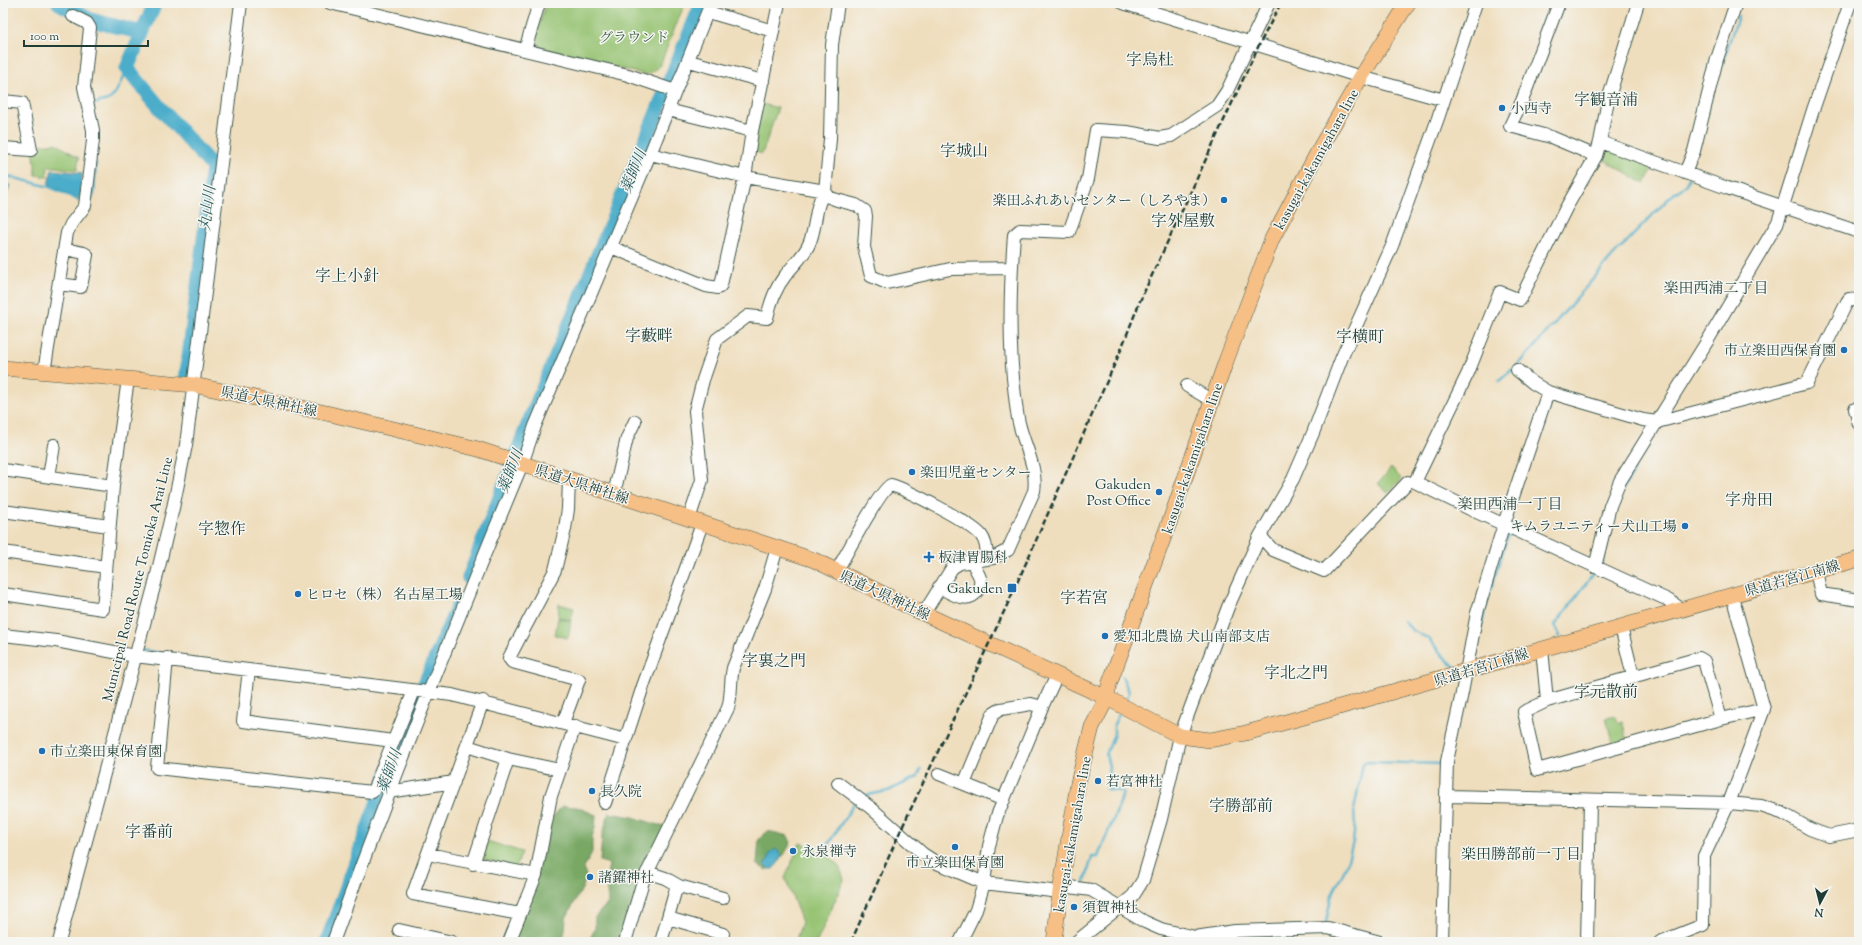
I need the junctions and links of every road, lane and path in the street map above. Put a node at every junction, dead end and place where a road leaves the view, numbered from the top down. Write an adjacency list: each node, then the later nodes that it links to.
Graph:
1 (241, 3): 45 (street, Municipal Road Route Tomioka Arai Line)
2 (330, 3): 18 (street)
3 (539, 3): 18 (street)
4 (779, 3): 16 (street)
5 (838, 3): 33 (street)
6 (1123, 3): 17 (street)
7 (1268, 3): 17 (street)
8 (1408, 3): 20 (main road, kasugai-kakamigahara line)
9 (1476, 3): 23 (street)
10 (1559, 3): 30 (street)
11 (1638, 3): 27 (street)
12 (1736, 3): 31 (street)
13 (1850, 3): 34 (street)
14 (710, 8): 16 (street); 19 (street)
15 (73, 16): 37 (street)
16 (773, 31): 21 (street)
17 (1250, 42): 20 (street); 38 (street)
18 (525, 50): 22 (street)
19 (688, 61): 21 (street); 22 (street)
20 (1361, 77): 23 (street); 48 (main road, kasugai-kakamigahara line)
21 (763, 81): 26 (street)
22 (669, 88): 25 (street)
23 (1444, 100): 65 (street)
24 (3, 101): 28 (street)
25 (668, 110): 26 (street); 29 (street)
26 (752, 131): 32 (street)
27 (1600, 142): 30 (street); 31 (street)
28 (3, 148)
29 (650, 154): 32 (street); 36 (street)
30 (1596, 156): 63 (street)
31 (1685, 172): 34 (street)
32 (745, 177): 33 (street); 36 (street)
33 (825, 191): 38 (street); 62 (street)
34 (1782, 206): 35 (street); 51 (street)
35 (1859, 232)
36 (611, 247): 54 (street)
37 (65, 250): 39 (street); 39 (street)
38 (1011, 268): 68 (street)
39 (59, 284): 43 (street)
40 (1859, 301): 51 (street)
41 (3, 368): 43 (main road, 県道大県神社線)
42 (1517, 370): 47 (street)
43 (44, 372): 44 (main road, 県道大県神社線)
44 (128, 379): 45 (main road, 県道大県神社線); 59 (street)
45 (194, 385): 54 (main road, 県道大県神社線); 84 (street, Municipal Road Route Tomioka Arai Line)
46 (1187, 386): 48 (street)
47 (1548, 392): 51 (street); 63 (street)
48 (1211, 400): 92 (main road, kasugai-kakamigahara line)
49 (1855, 409): 52 (street)
50 (635, 420): 60 (street)
51 (1657, 422): 72 (street)
52 (1859, 424)
53 (54, 445): 56 (street)
54 (515, 462): 57 (main road, 県道大県神社線); 91 (street)
55 (3, 470): 56 (street)
56 (49, 477): 59 (street)
57 (569, 479): 60 (main road, 県道大県神社線); 98 (street)
58 (1408, 482): 65 (street)
59 (113, 486): 64 (street)
60 (614, 494): 62 (main road, 県道大県神社線)
61 (3, 511): 64 (street)
62 (695, 521): 66 (main road, 県道大県神社線); 100 (street)
63 (1504, 524): 72 (street); 87 (street)
64 (109, 526): 71 (street)
65 (1260, 536): 99 (street)
66 (777, 548): 74 (main road, 県道大県神社線); 118 (street)
67 (3, 552): 71 (street)
68 (987, 559): 70 (street); 74 (street)
69 (1859, 559): 73 (main road, 県道若宮江南線)
70 (973, 560): 75 (street); 75 (street)
71 (106, 567): 76 (street)
72 (1597, 568): 79 (street)
73 (1816, 571): 77 (main road, 県道若宮江南線); 78 (street)
74 (836, 572): 80 (main road, 県道大県神社線)
75 (939, 587): 80 (street)
76 (3, 594)
77 (1732, 596): 79 (main road, 県道若宮江南線); 96 (street)
78 (1859, 600)
79 (1683, 610): 81 (main road, 県道若宮江南線)
80 (924, 614): 88 (main road, 県道大県神社線)
81 (1621, 627): 83 (main road, 県道若宮江南線); 89 (street)
82 (3, 635): 84 (street)
83 (1542, 649): 87 (main road, 県道若宮江南線); 94 (street)
84 (135, 656): 85 (street); 129 (street, Municipal Road Route Tomioka Arai Line)
85 (167, 658): 86 (street); 101 (street)
86 (249, 670): 90 (street); 101 (street)
87 (1466, 672): 99 (main road, 県道若宮江南線); 110 (street)
88 (1057, 675): 92 (main road, 県道大県神社線); 95 (street)
89 (1633, 676): 94 (street); 97 (street)
90 (414, 691): 91 (street); 101 (street)
91 (430, 691): 93 (street); 109 (street)
92 (1107, 698): 99 (main road, 県道若宮江南線); 122 (main road, kasugai-kakamigahara line)
93 (483, 701): 98 (street); 102 (street)
94 (1547, 702): 97 (street)
95 (1042, 707): 108 (street); 111 (street)
96 (1764, 709): 97 (street); 114 (street)
97 (1721, 719)
98 (569, 724): 100 (street); 104 (street)
99 (1180, 736): 124 (street)
100 (626, 740): 113 (street)
101 (393, 741)
102 (468, 746): 103 (street); 106 (street)
103 (508, 759): 104 (street); 117 (street)
104 (560, 770): 119 (street)
105 (939, 774): 108 (street)
106 (454, 782): 109 (street); 116 (street)
107 (838, 784): 120 (street)
108 (964, 784): 111 (street)
109 (388, 792): 130 (street)
110 (1447, 796): 112 (street); 140 (street)
111 (1004, 800): 120 (street)
112 (1590, 801): 114 (street); 141 (street)
113 (605, 803)
114 (1729, 803): 115 (street); 142 (street)
115 (1859, 830)
116 (428, 854): 117 (street); 125 (street)
117 (473, 864): 119 (street)
118 (647, 872): 121 (street); 133 (street)
119 (536, 876): 125 (street)
120 (984, 883): 122 (street); 136 (street)
121 (677, 885): 123 (street); 126 (street)
122 (1061, 889): 124 (street); 137 (main road, kasugai-kakamigahara line)
123 (723, 898)
124 (1119, 908): 128 (street); 138 (street)
125 (520, 914): 132 (street)
126 (668, 918): 134 (street); 135 (street)
127 (399, 930): 131 (street)
128 (1195, 939): 139 (street)
129 (59, 942)
130 (333, 942)
131 (452, 942)
132 (509, 942)
133 (625, 942)
134 (661, 942)
135 (720, 942)
136 (960, 942)
137 (1054, 942)
138 (1076, 942)
139 (1380, 942)
140 (1442, 942)
141 (1587, 942)
142 (1660, 942)

